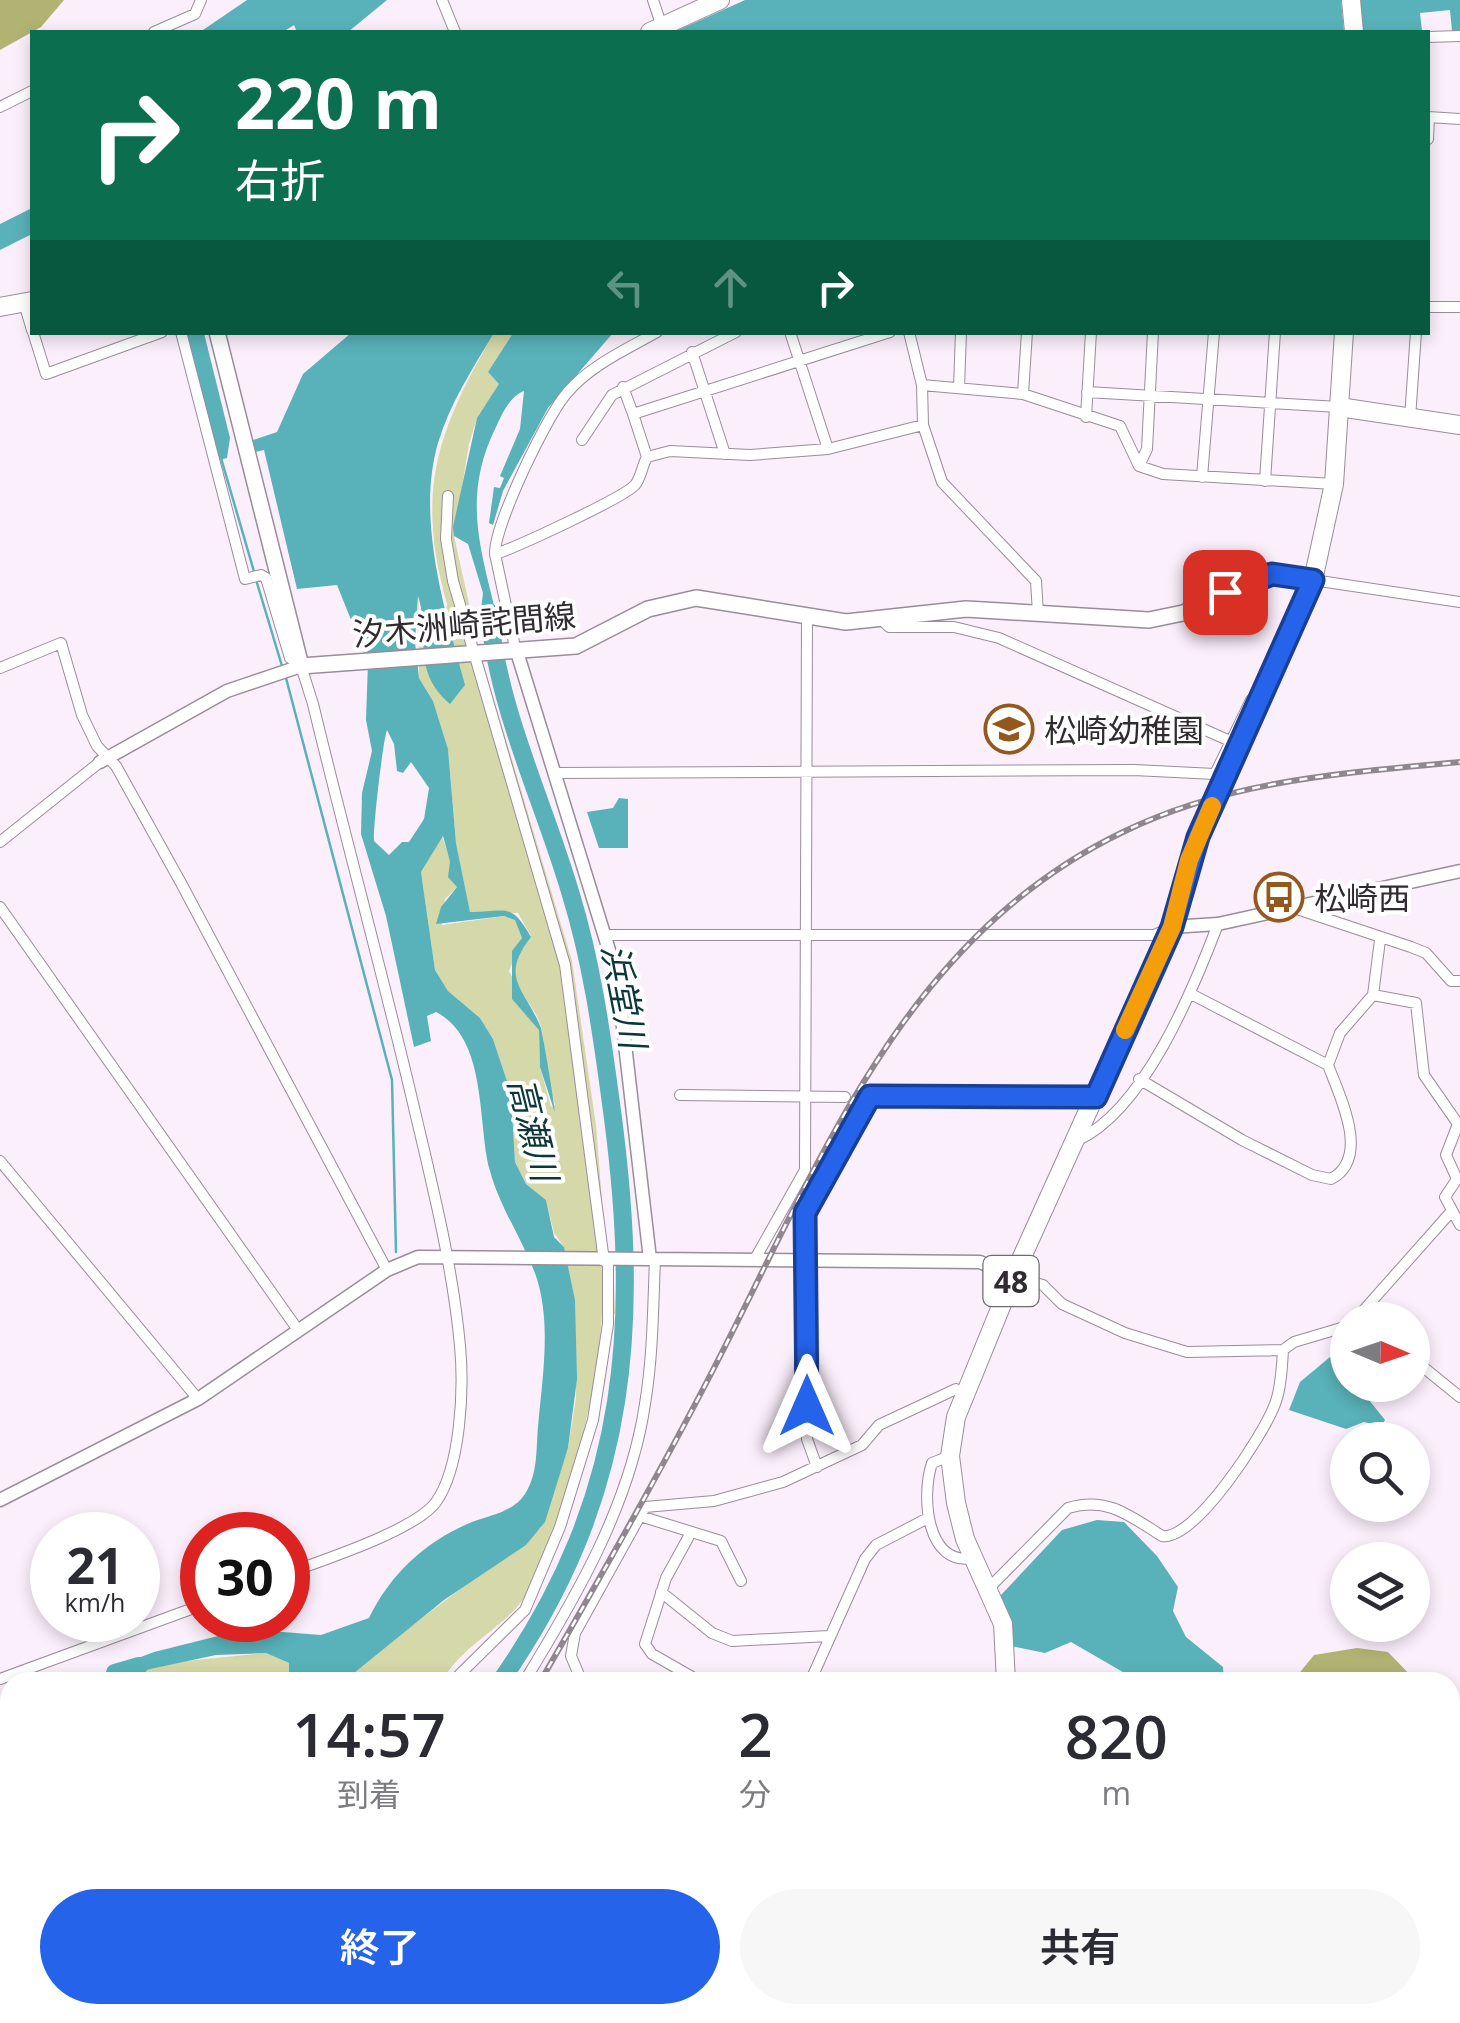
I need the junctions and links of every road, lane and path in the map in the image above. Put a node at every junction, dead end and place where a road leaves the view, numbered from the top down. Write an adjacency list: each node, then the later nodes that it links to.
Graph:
1 (201, 0): 7 (street)
2 (442, 0): 8 (street)
3 (653, 0): 9 (street)
4 (720, 0): 6 (main road)
5 (1351, 0): 10 (main road)
6 (698, 5): 9 (main road)
7 (159, 30)
8 (455, 30)
9 (656, 30)
10 (1354, 30)
11 (1460, 36): 12 (street)
12 (1430, 37)
13 (30, 93): 14 (street)
14 (0, 107)
15 (1430, 118): 16 (street)
16 (1460, 119)
17 (28, 302): 18 (main road)
18 (0, 307)
19 (1430, 307): 20 (street)
20 (1460, 307)
21 (34, 335): 22 (street)
22 (154, 335)
23 (182, 335): 73 (street)
24 (652, 335): 64 (street)
25 (729, 335): 38 (street)
26 (791, 335): 39 (street)
27 (880, 335): 39 (street)
28 (911, 335): 40 (street)
29 (961, 335): 42 (street)
30 (1027, 335): 45 (street)
31 (1091, 335): 44 (street)
32 (1153, 335): 46 (street)
33 (1214, 335): 47 (street)
34 (1275, 335): 48 (street)
35 (1344, 335): 49 (main road)
36 (1416, 335): 52 (street)
37 (222, 336): 73 (main road)
38 (692, 352): 41 (street); 43 (street)
39 (798, 361): 43 (street); 56 (street)
40 (922, 385): 42 (street); 53 (street)
41 (624, 388): 50 (street); 55 (street)
42 (959, 388): 45 (street)
43 (706, 391): 50 (street); 57 (street)
44 (1087, 392): 46 (street); 51 (street)
45 (1023, 394): 51 (street)
46 (1149, 396): 47 (street); 59 (street)
47 (1208, 399): 48 (street); 60 (street)
48 (1270, 405): 49 (street); 61 (street)
49 (1339, 408): 52 (main road); 62 (main road, 48)
50 (633, 414): 58 (street)
51 (1086, 417): 59 (street)
52 (1410, 418): 54 (main road)
53 (923, 425): 56 (street); 67 (street)
54 (1460, 425)
55 (582, 440)
56 (828, 449): 57 (street)
57 (725, 454): 58 (street)
58 (648, 457): 64 (street)
59 (1139, 466): 60 (street)
60 (1202, 477): 61 (street)
61 (1265, 481): 62 (street)
62 (1334, 484): 65 (main road, 48)
63 (448, 496): 71 (street)
64 (495, 554): 70 (street)
65 (1313, 580): 66 (street); 67 (main road, 汐木洲崎詫間線); 74 (main road, 48)
66 (1460, 602)
67 (1038, 613): 69 (main road, 汐木洲崎詫間線)
68 (808, 618): 69 (main road, 汐木洲崎詫間線); 70 (main road, 汐木洲崎詫間線); 77 (street)
69 (881, 619): 75 (street)
70 (516, 652): 71 (main road, 汐木洲崎詫間線); 78 (street)
71 (475, 655): 73 (main road, 汐木洲崎詫間線); 103 (street)
72 (0, 668): 76 (street)
73 (294, 668): 76 (street); 102 (street)
74 (1274, 671): 75 (street); 84 (main road, 48)
75 (1230, 741): 77 (street)
76 (104, 760): 79 (street); 106 (street)
77 (806, 771): 78 (street); 85 (street)
78 (554, 773): 86 (street)
79 (0, 842)
80 (1460, 872): 81 (street)
81 (1289, 906): 83 (street); 87 (street)
82 (0, 907): 109 (street)
83 (1218, 924): 84 (street); 89 (street)
84 (1172, 927): 85 (street); 96 (main road, 48)
85 (804, 934): 86 (street); 94 (street)
86 (608, 935): 101 (street)
87 (1380, 940): 88 (street); 90 (street)
88 (1460, 981)
89 (1191, 994): 91 (street); 92 (street)
90 (1374, 994): 91 (street); 99 (street)
91 (1328, 1065): 92 (street)
92 (1140, 1079): 97 (street)
93 (680, 1095): 94 (street)
94 (805, 1096): 95 (street); 104 (street)
95 (846, 1097)
96 (1096, 1097): 97 (main road, 48); 105 (street)
97 (1076, 1140): 107 (main road, 48)
98 (0, 1160): 115 (street)
99 (1450, 1213): 100 (street); 108 (street)
100 (1460, 1225)
101 (652, 1259): 103 (street); 104 (street); 131 (street)
102 (448, 1260): 103 (street); 106 (street); 123 (street)
103 (606, 1260): 130 (street)
104 (755, 1260): 105 (street)
105 (806, 1260): 107 (street); 117 (street)
106 (387, 1270): 109 (street)
107 (1013, 1277): 111 (street); 113 (main road, 48)
108 (1375, 1302)
109 (298, 1330): 115 (street)
110 (1330, 1331): 111 (street)
111 (1282, 1350): 125 (street)
112 (1430, 1373): 114 (street)
113 (965, 1394): 116 (main road, 48); 117 (street)
114 (1460, 1397)
115 (198, 1399): 118 (street)
116 (950, 1456): 120 (street); 122 (main road, 48)
117 (817, 1466): 119 (street)
118 (1, 1497)
119 (640, 1516): 124 (street); 132 (street)
120 (928, 1518): 122 (street); 128 (street)
121 (688, 1538): 126 (street)
122 (974, 1558): 125 (main road, 48)
123 (310, 1564)
124 (742, 1581)
125 (990, 1586): 135 (main road, 48)
126 (661, 1592): 128 (street); 133 (street)
127 (180, 1612): 129 (street)
128 (829, 1636): 134 (street)
129 (19, 1672)
130 (462, 1672)
131 (530, 1672)
132 (578, 1672)
133 (685, 1672)
134 (814, 1672)
135 (1006, 1672)

